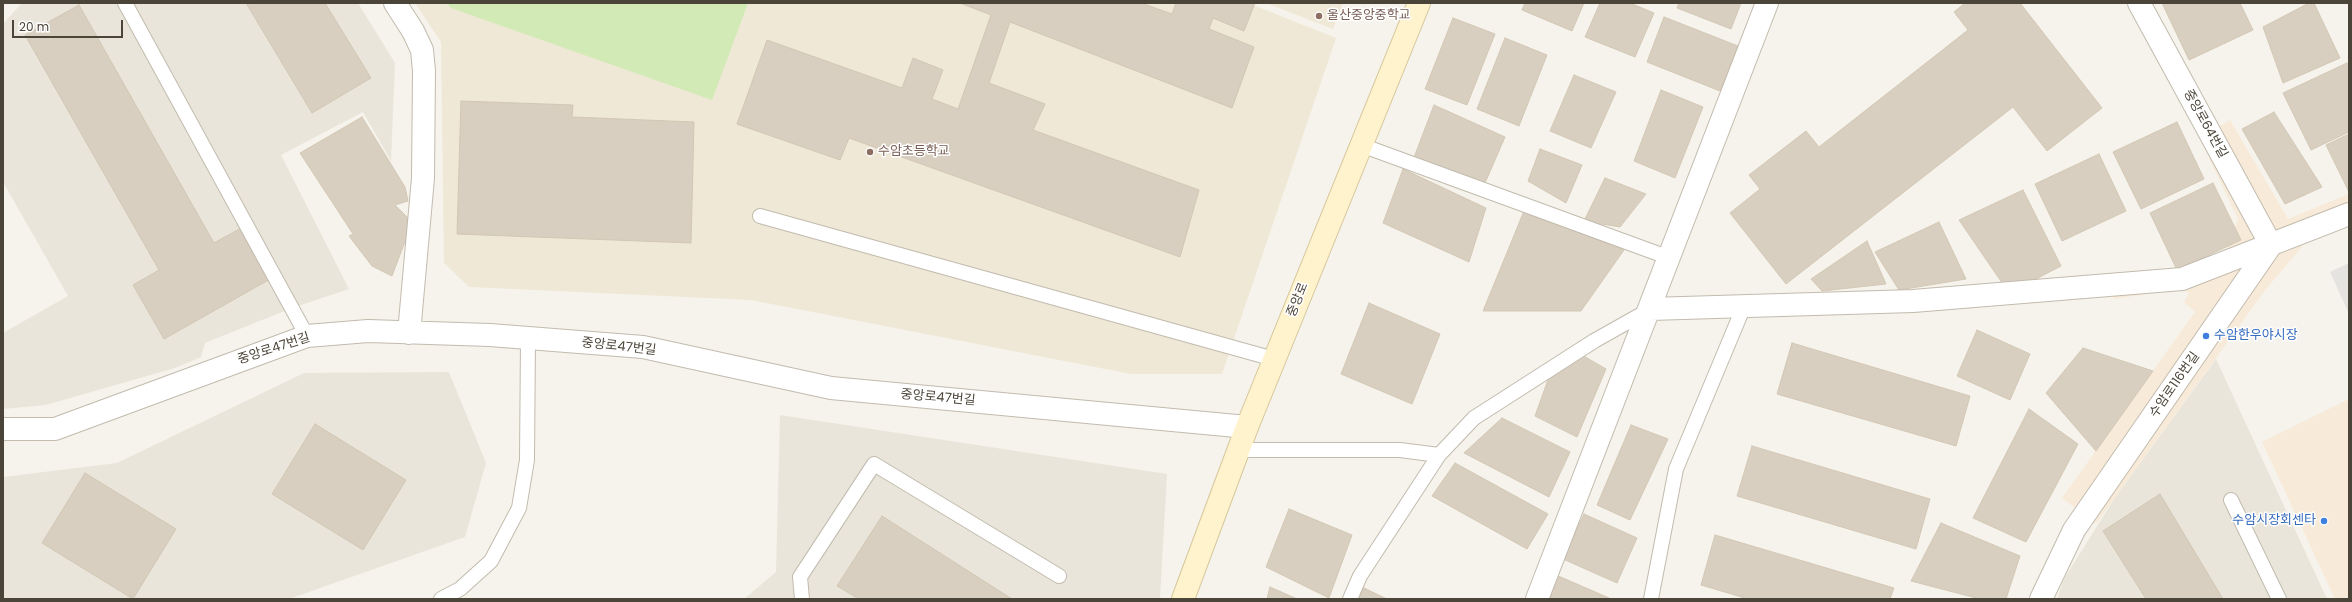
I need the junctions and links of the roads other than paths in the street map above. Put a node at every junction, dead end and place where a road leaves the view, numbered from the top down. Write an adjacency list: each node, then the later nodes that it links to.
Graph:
1 (125, 3): 14 (lane)
2 (395, 3): 13 (street)
3 (1419, 3): 6 (main road, 중앙로)
4 (1767, 3): 10 (street)
5 (2139, 3): 9 (street, 중앙로64번길)
6 (1361, 145): 10 (lane); 16 (main road, 중앙로)
7 (2349, 214): 9 (street)
8 (760, 216): 16 (lane)
9 (2271, 246): 11 (street); 29 (street, 수암로116번길)
10 (1670, 258): 12 (street)
11 (1744, 306): 12 (street); 28 (lane)
12 (1650, 309): 20 (lane); 27 (street)
13 (409, 333): 14 (street, 중앙로47번길); 15 (street, 중앙로47번길)
14 (307, 336): 18 (street, 중앙로47번길)
15 (528, 339): 17 (street, 중앙로47번길); 23 (lane)
16 (1274, 359): 17 (main road, 중앙로)
17 (1247, 427): 19 (main road, 중앙로)
18 (3, 429)
19 (1238, 450): 20 (lane); 25 (main road, 중앙로)
20 (1439, 455): 26 (lane)
21 (2231, 500): 30 (lane)
22 (1059, 576): 24 (lane)
23 (442, 599)
24 (802, 599)
25 (1183, 599)
26 (1350, 599)
27 (1538, 599)
28 (1651, 599)
29 (2041, 599)
30 (2280, 599)

